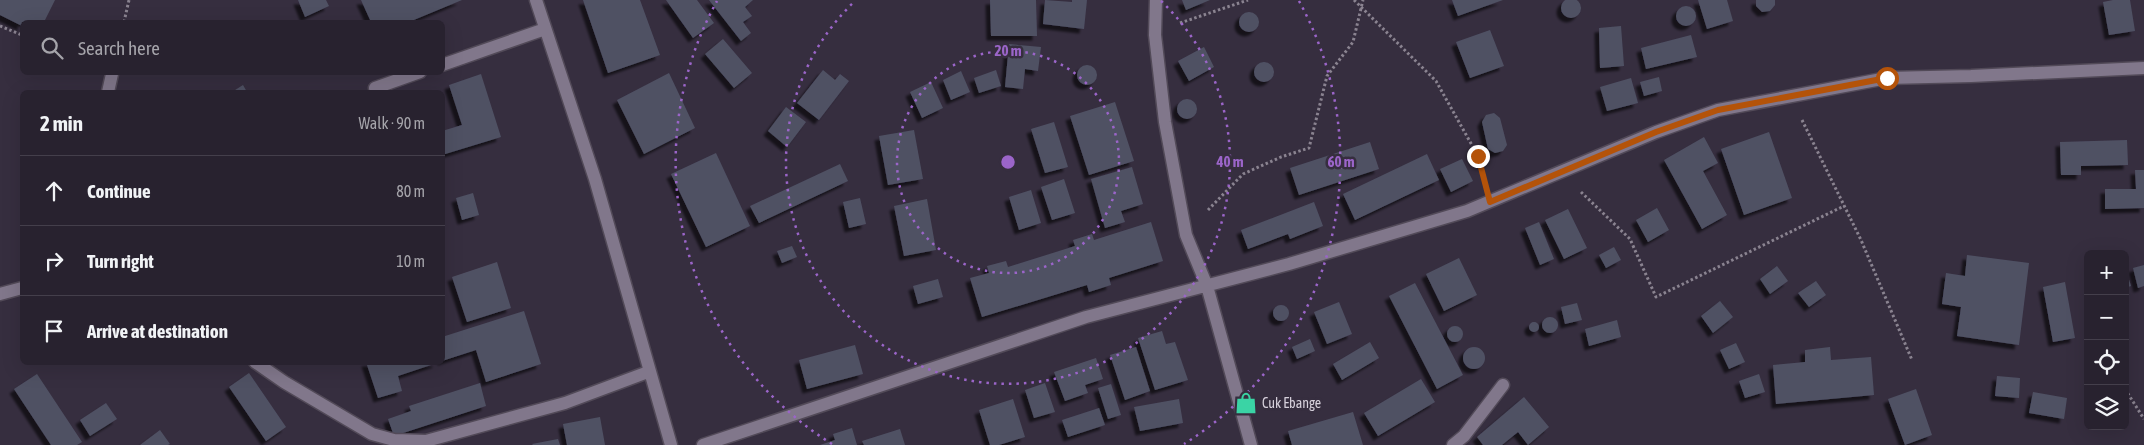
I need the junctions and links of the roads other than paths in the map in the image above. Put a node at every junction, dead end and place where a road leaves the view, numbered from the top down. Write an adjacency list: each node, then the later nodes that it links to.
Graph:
1 (536, 0): 3 (street)
2 (1156, 0): 10 (street)
3 (546, 29): 4 (street); 14 (street)
4 (445, 63)
5 (2144, 68): 10 (street)
6 (112, 75): 9 (street)
7 (412, 75): 8 (street)
8 (375, 88)
9 (108, 90)
10 (1207, 286): 17 (street); 18 (street)
11 (20, 289): 12 (street)
12 (0, 294)
13 (259, 365): 14 (street)
14 (648, 372): 16 (street)
15 (1503, 385): 19 (street)
16 (671, 445)
17 (703, 445)
18 (1251, 445)
19 (1453, 445)

